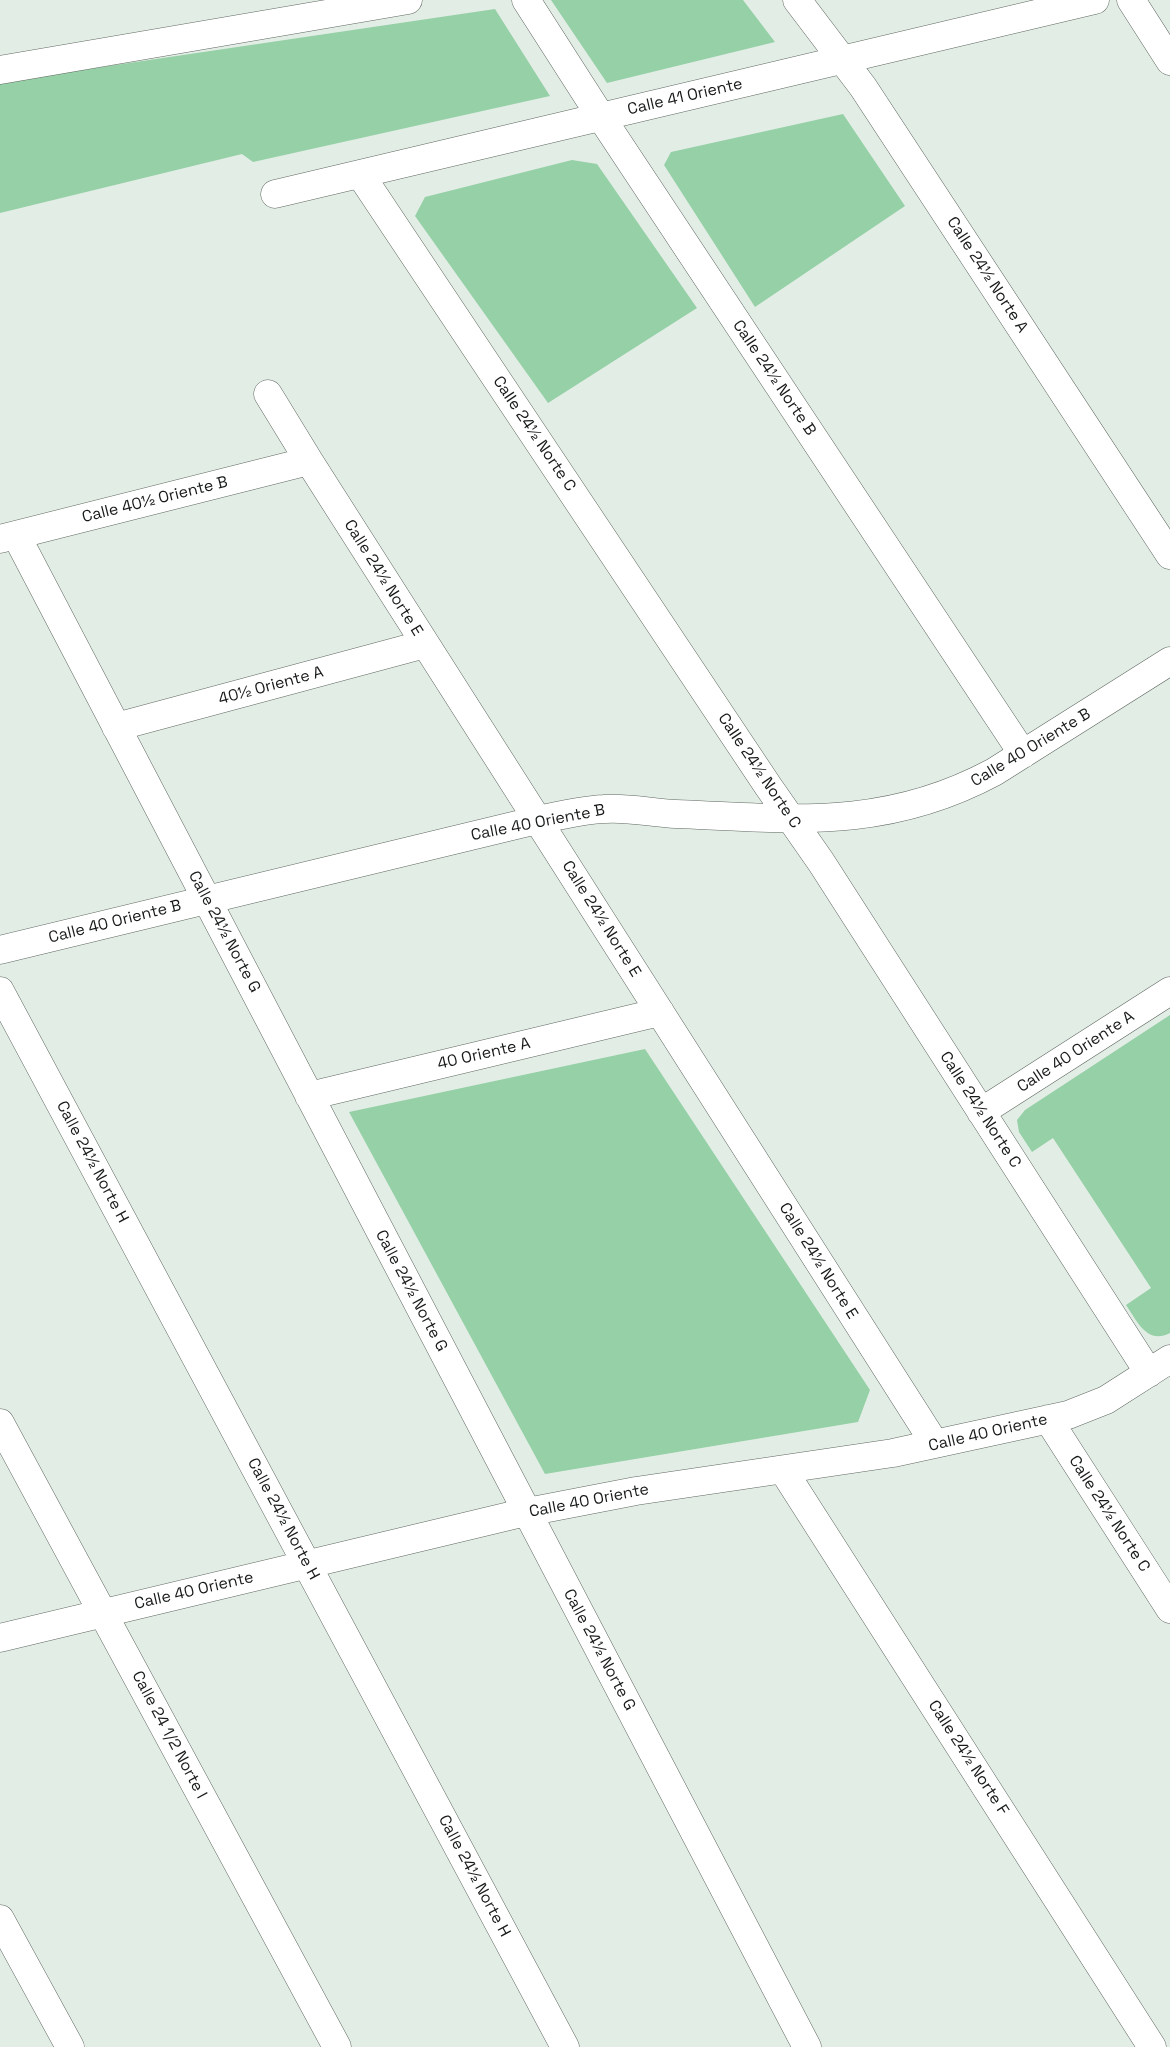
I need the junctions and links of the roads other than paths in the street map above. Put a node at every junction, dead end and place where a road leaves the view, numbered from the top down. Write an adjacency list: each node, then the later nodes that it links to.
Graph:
1 (408, 0): 8 (street)
2 (526, 0): 9 (street, Calle 24½ Norte B)
3 (797, 0): 6 (street, Calle 24½ Norte A)
4 (1096, 0): 6 (street, Calle 41 Oriente)
5 (1131, 0): 7 (street)
6 (842, 60): 9 (street, Calle 41 Oriente); 15 (street, Calle 24½ Norte A)
7 (1170, 61)
8 (0, 70)
9 (601, 117): 10 (street, Calle 41 Oriente); 19 (street, Calle 24½ Norte B)
10 (360, 174): 11 (street, Calle 41 Oriente); 20 (street, Calle 24½ Norte C)
11 (274, 194)
12 (268, 394): 13 (street, Calle 24½ Norte E)
13 (309, 461): 14 (street, Calle 40½ Oriente B); 16 (street, Calle 24½ Norte E)
14 (8, 537): 18 (street, Calle 24½ Norte G)
15 (1170, 555)
16 (426, 644): 18 (street, 40½ Oriente A); 21 (street, Calle 24½ Norte E)
17 (1170, 661): 19 (street, Calle 40 Oriente B)
18 (116, 728): 22 (street, Calle 24½ Norte G)
19 (1024, 754): 20 (street, Calle 40 Oriente B)
20 (790, 818): 21 (street, Calle 40 Oriente B); 28 (street, Calle 24½ Norte C)
21 (538, 820): 22 (street, Calle 40 Oriente B); 26 (street, Calle 24½ Norte E)
22 (207, 900): 23 (street, Calle 40 Oriente B); 27 (street, Calle 24½ Norte G)
23 (0, 950)
24 (0, 991): 35 (street, Calle 24½ Norte H)
25 (1170, 991): 28 (street, Calle 40 Oriente A)
26 (660, 1012): 27 (street, 40 Oriente A); 32 (street, Calle 24½ Norte E)
27 (309, 1096): 34 (street, Calle 24½ Norte G)
28 (981, 1112): 29 (street, Calle 24½ Norte C)
29 (1160, 1366): 30 (street, Calle 40 Oriente)
30 (1048, 1419): 32 (street, Calle 40 Oriente); 36 (street, Calle 24½ Norte C)
31 (0, 1423): 37 (street, Calle 24 1/2 Norte I)
32 (935, 1444): 33 (street, Calle 40 Oriente)
33 (783, 1470): 34 (street, Calle 40 Oriente); 44 (street, Calle 24½ Norte F)
34 (527, 1512): 35 (street, Calle 40 Oriente); 43 (street, Calle 24½ Norte G)
35 (308, 1564): 37 (street, Calle 40 Oriente); 42 (street, Calle 24½ Norte H)
36 (1170, 1609)
37 (102, 1613): 38 (street, Calle 40 Oriente); 41 (street, Calle 24 1/2 Norte I)
38 (0, 1638)
39 (0, 1919): 40 (street)
40 (70, 2047)
41 (338, 2047)
42 (566, 2047)
43 (807, 2047)
44 (1152, 2047)

